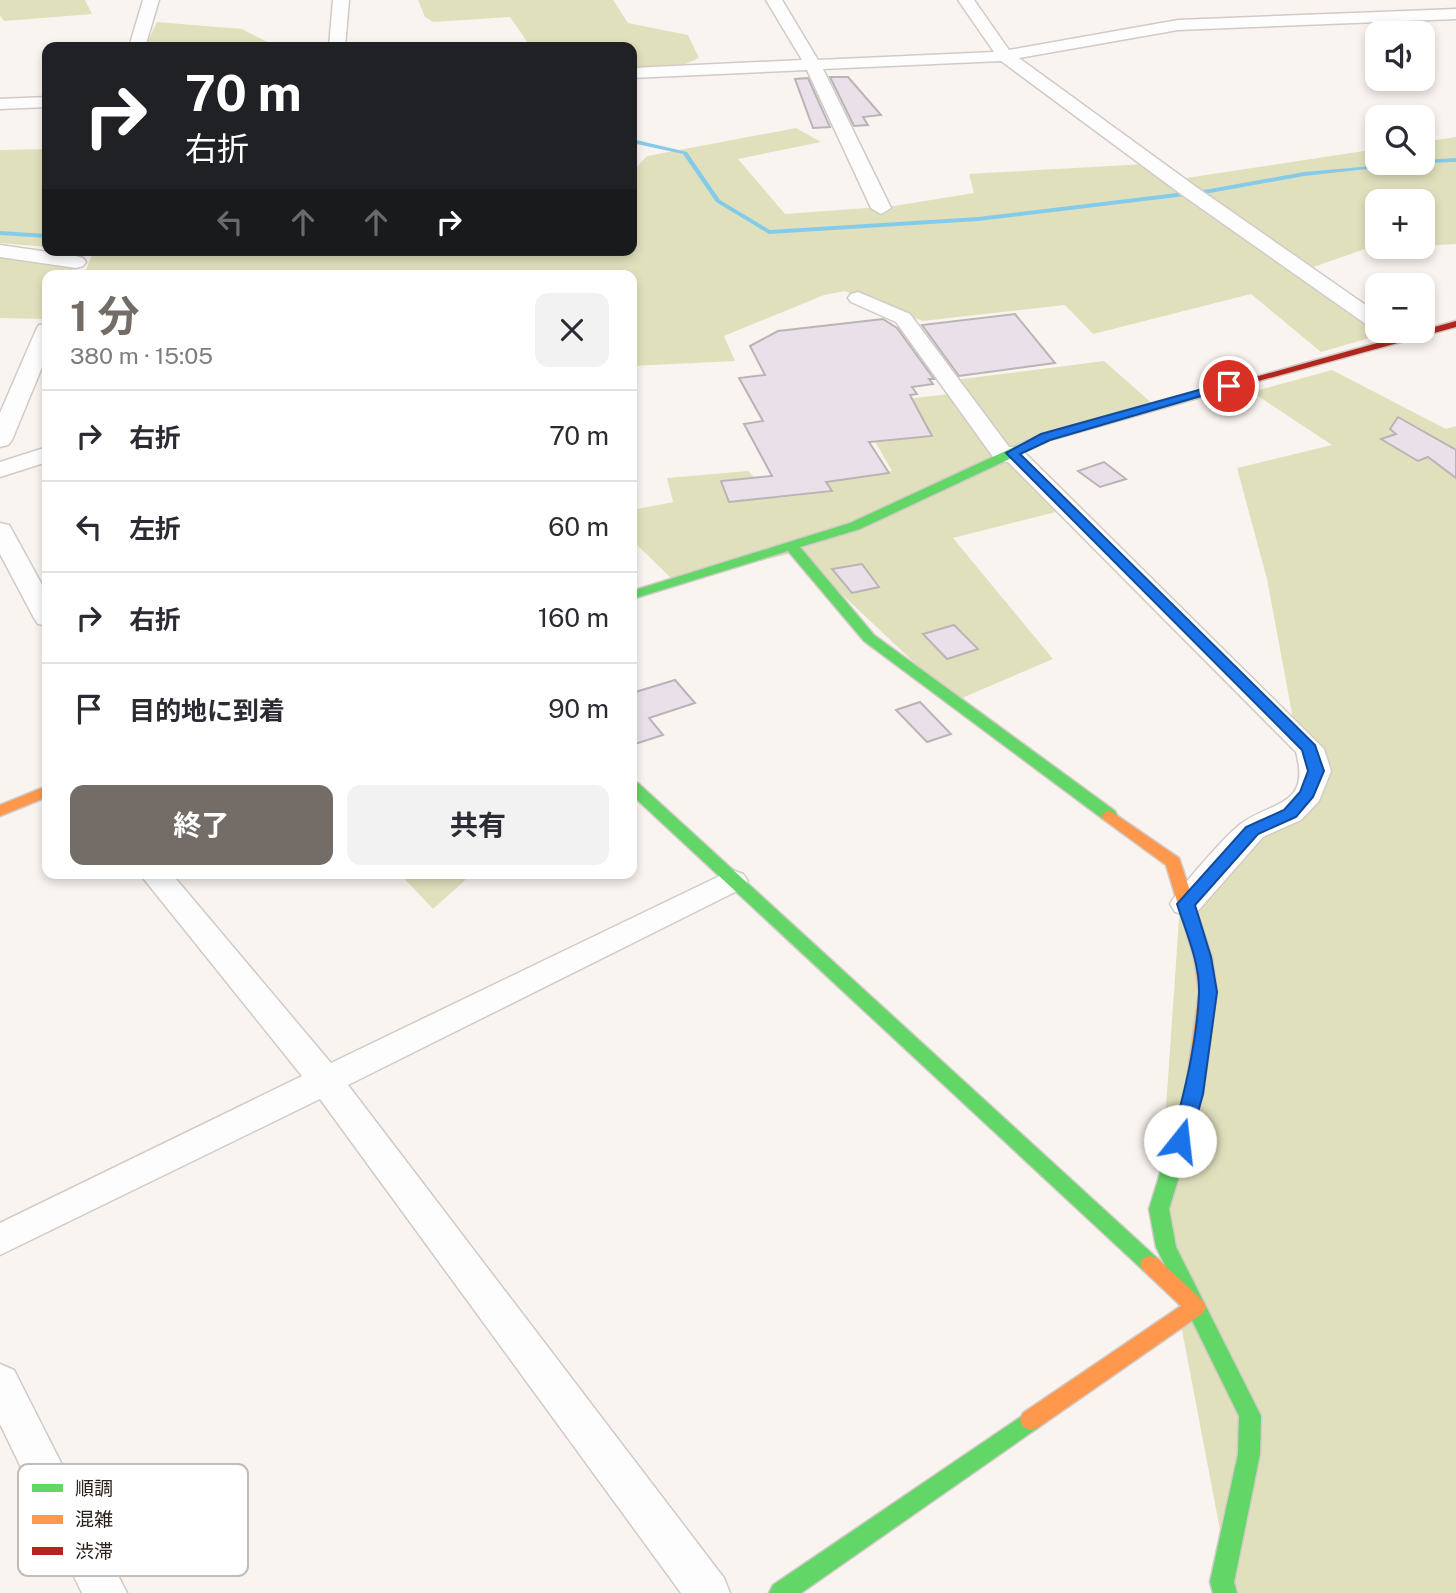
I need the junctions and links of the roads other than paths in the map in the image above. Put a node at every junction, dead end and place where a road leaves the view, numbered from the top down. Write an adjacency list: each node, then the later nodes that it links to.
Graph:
1 (151, 0): 10 (street)
2 (341, 0): 11 (street)
3 (774, 0): 13 (street)
4 (966, 0): 12 (street)
5 (1449, 0): 6 (street)
6 (1456, 6)
7 (1261, 7): 9 (street)
8 (1456, 14): 9 (street)
9 (1275, 21): 12 (street)
10 (139, 42)
11 (338, 42)
12 (1005, 56): 13 (street); 21 (street)
13 (813, 65): 14 (street); 17 (street)
14 (637, 74)
15 (42, 102): 16 (street)
16 (0, 104)
17 (881, 208)
18 (0, 251): 19 (street)
19 (75, 262)
20 (858, 298): 27 (street)
21 (1365, 315)
22 (1456, 324): 23 (street)
23 (1435, 328)
24 (42, 342): 26 (street)
25 (1367, 343): 27 (street)
26 (0, 440)
27 (1008, 455): 31 (street); 39 (street)
28 (42, 456): 29 (street)
29 (0, 470)
30 (0, 530): 33 (street)
31 (793, 548): 32 (street); 39 (street)
32 (637, 594)
33 (42, 609)
34 (637, 792): 38 (street)
35 (42, 793): 36 (street)
36 (0, 811)
37 (159, 879): 40 (street)
38 (732, 881): 40 (street); 42 (street)
39 (1186, 904): 42 (street)
40 (325, 1080): 41 (street); 47 (street)
41 (0, 1240)
42 (1196, 1307): 48 (street); 49 (street)
43 (0, 1382): 44 (street)
44 (41, 1464)
45 (97, 1576): 46 (street)
46 (105, 1593)
47 (708, 1593)
48 (781, 1593)
49 (1225, 1593)

